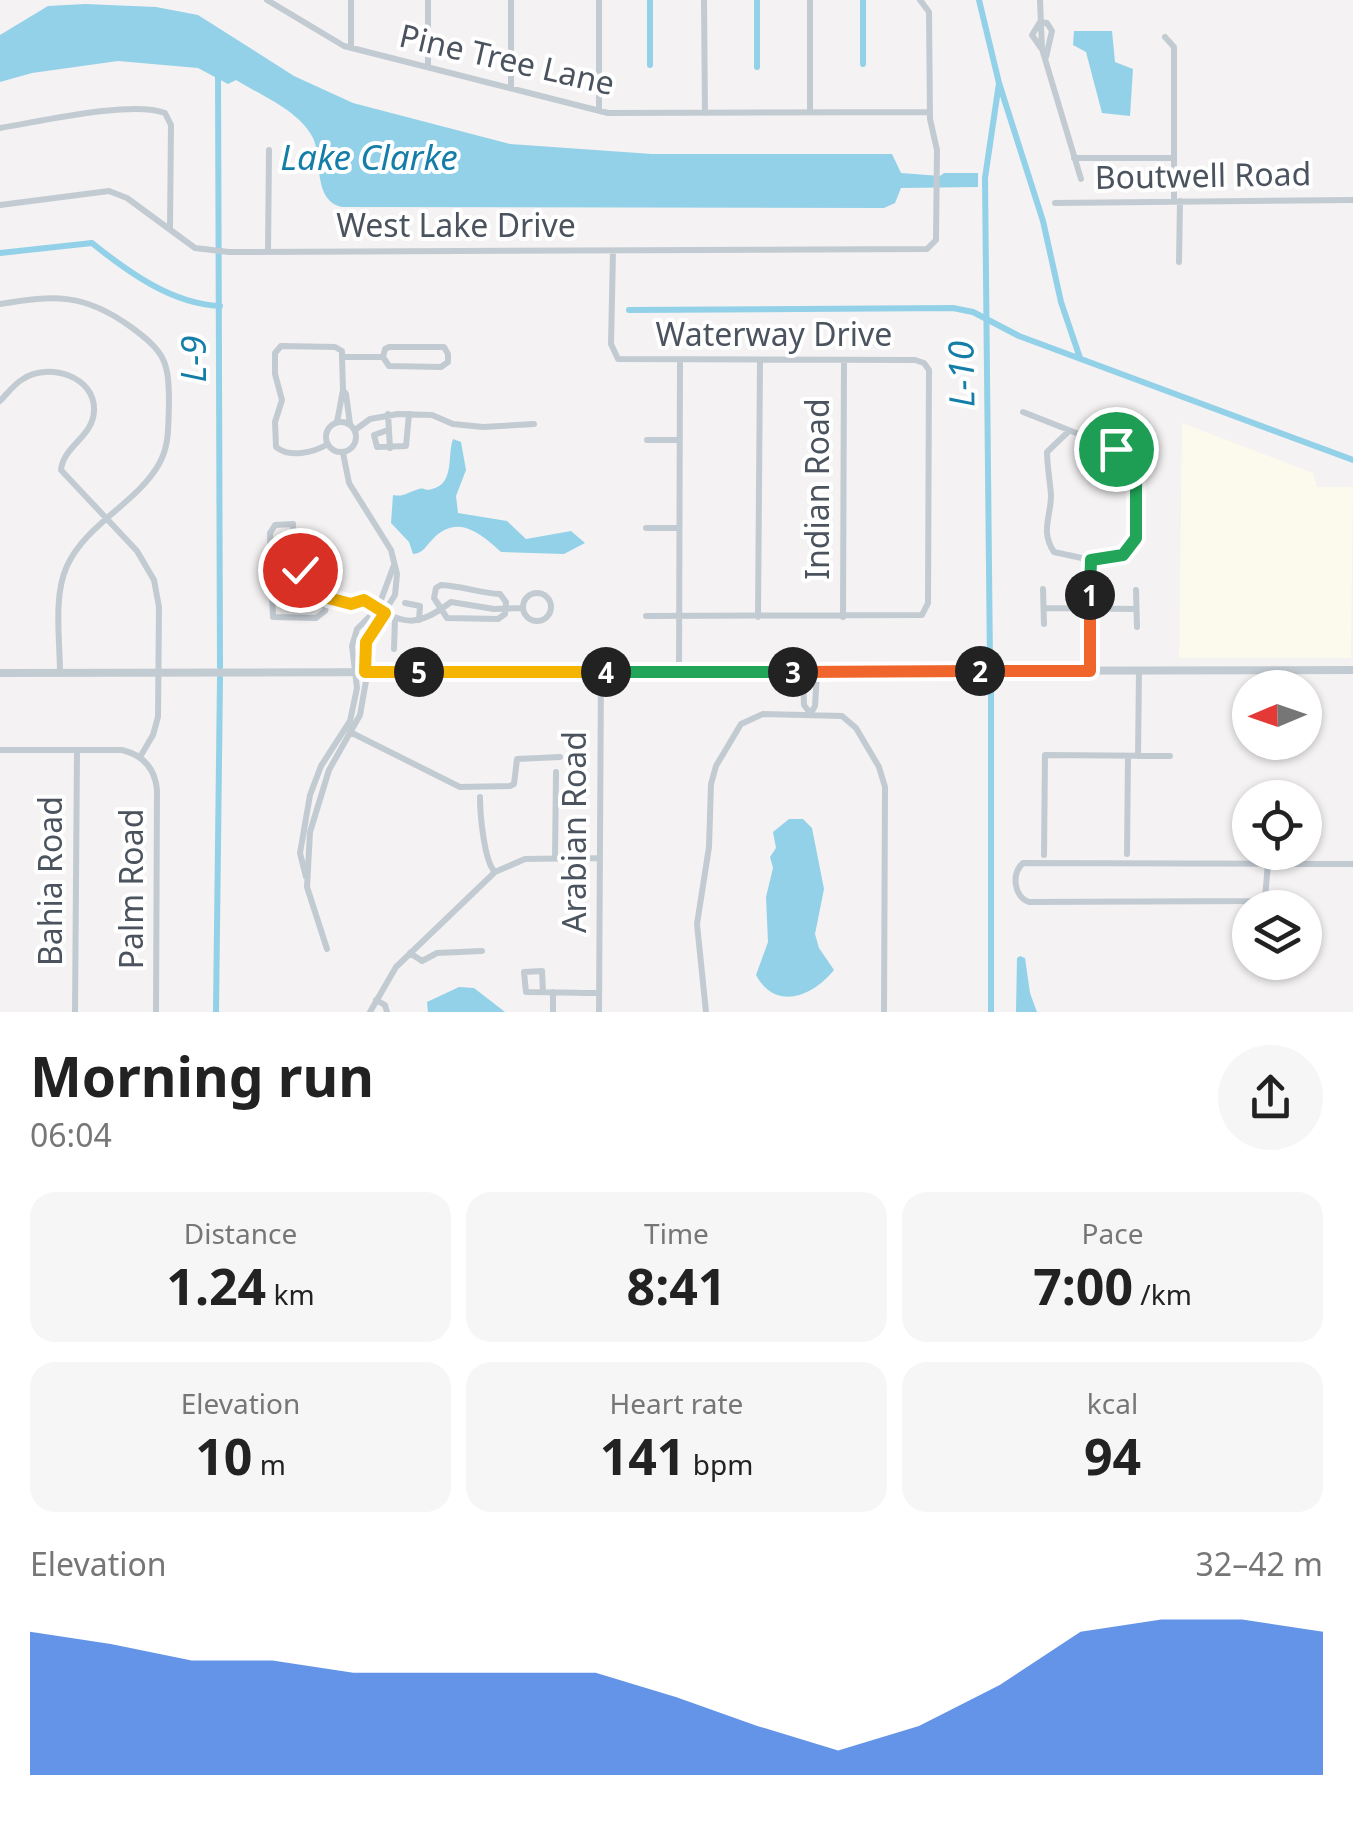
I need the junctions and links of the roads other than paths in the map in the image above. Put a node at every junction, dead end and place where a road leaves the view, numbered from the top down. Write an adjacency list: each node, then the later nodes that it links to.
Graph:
1 (267, 0): 14 (street, Pine Tree Lane)
2 (351, 0): 14 (street)
3 (428, 0): 16 (street)
4 (511, 0): 17 (street)
5 (599, 0): 18 (street)
6 (704, 0): 19 (street)
7 (810, 0): 20 (street)
8 (920, 0): 21 (street)
9 (1040, 0): 10 (street)
10 (1040, 22): 12 (street); 13 (street)
11 (1164, 37): 25 (street)
12 (1052, 42): 13 (street); 15 (street)
13 (1041, 44): 15 (street)
14 (351, 48): 16 (street, Pine Tree Lane)
15 (1046, 58): 24 (street)
16 (428, 68): 17 (street, Pine Tree Lane)
17 (511, 88): 18 (street, Pine Tree Lane)
18 (599, 110): 19 (street, Pine Tree Lane)
19 (704, 112): 20 (street, Pine Tree Lane)
20 (810, 112): 21 (street, Pine Tree Lane)
21 (930, 112): 32 (street, West Lake Drive)
22 (0, 128): 31 (street)
23 (269, 150): 33 (street)
24 (1074, 158): 25 (street); 26 (street)
25 (1174, 158): 28 (street)
26 (1082, 179)
27 (1353, 200): 28 (street, Boutwell Road)
28 (1177, 201): 29 (street, Boutwell Road); 34 (street)
29 (1054, 203)
30 (0, 205): 31 (street, West Lake Drive)
31 (170, 230): 33 (street, West Lake Drive)
32 (612, 251): 33 (street, West Lake Drive); 38 (street, Waterway Drive)
33 (268, 252)
34 (1179, 262)
35 (0, 304): 56 (street)
36 (382, 356): 36 (street); 37 (street)
37 (342, 357): 41 (street); 53 (street)
38 (680, 360): 39 (street, Waterway Drive); 52 (street)
39 (760, 360): 40 (street, Waterway Drive); 73 (street)
40 (844, 360): 74 (street, Indian Road); 74 (street, Waterway Drive)
41 (342, 390): 46 (street); 48 (street)
42 (0, 400): 56 (street)
43 (1023, 412): 50 (street)
44 (388, 414): 45 (street); 48 (street); 49 (street)
45 (409, 414): 47 (street); 54 (street)
46 (337, 422): 48 (street); 53 (street)
47 (534, 424)
48 (352, 427): 55 (street)
49 (388, 430): 54 (street); 54 (street)
50 (1069, 431): 59 (street); 59 (street)
51 (647, 440): 52 (street)
52 (680, 440): 58 (street)
53 (328, 444): 55 (street)
54 (390, 448)
55 (344, 453): 69 (street)
56 (106, 520): 83 (street); 91 (street)
57 (646, 528): 58 (street)
58 (679, 528): 72 (street)
59 (1091, 560): 67 (street)
60 (1043, 589): 65 (street)
61 (1136, 590): 68 (street)
62 (328, 598): 62 (street); 69 (street)
63 (406, 603): 76 (street)
64 (522, 608): 64 (street); 66 (street)
65 (1044, 608): 67 (street); 77 (street)
66 (506, 609): 70 (street); 70 (street); 70 (street)
67 (1090, 609): 68 (street); 81 (street)
68 (1136, 609): 78 (street)
69 (382, 610): 75 (street); 84 (street); 85 (street)
70 (440, 611): 76 (street)
71 (646, 616): 72 (street)
72 (679, 616): 73 (street); 87 (street)
73 (758, 617): 74 (street)
74 (842, 617)
75 (394, 618): 76 (street); 79 (street)
76 (419, 620)
77 (1044, 624)
78 (1137, 627)
79 (394, 649)
80 (1353, 670): 82 (street)
81 (1090, 671): 82 (street); 89 (street)
82 (1139, 671): 98 (street)
83 (158, 672): 84 (street); 91 (street); 96 (street)
84 (353, 672): 85 (street); 93 (street)
85 (365, 672): 86 (street); 93 (street)
86 (601, 672): 87 (street); 106 (street, Arabian Road)
87 (678, 672): 88 (street)
88 (803, 672): 89 (street); 92 (street)
89 (817, 672): 92 (street)
90 (0, 673): 91 (street)
91 (60, 673)
92 (810, 714): 124 (street); 125 (street)
93 (348, 730): 100 (street); 111 (street)
94 (0, 750): 95 (street)
95 (77, 750): 96 (street); 118 (street, Bahia Road)
96 (140, 756): 119 (street, Palm Road)
97 (1128, 756): 98 (street); 103 (street); 104 (street)
98 (1138, 756): 99 (street)
99 (1170, 756)
100 (560, 757)
101 (556, 772): 105 (street)
102 (480, 797): 110 (street)
103 (1127, 854)
104 (1044, 855)
105 (555, 858): 106 (street); 110 (street)
106 (600, 858): 116 (street, Arabian Road)
107 (1268, 863): 107 (street)
108 (1322, 864): 109 (street)
109 (1353, 864)
110 (495, 872): 113 (street)
111 (327, 950)
112 (482, 951): 113 (street)
113 (410, 953): 117 (street)
114 (543, 992): 114 (street); 115 (street)
115 (553, 992): 116 (street); 122 (street)
116 (599, 993): 123 (street, Arabian Road)
117 (376, 1000): 120 (street); 121 (street)
118 (75, 1012)
119 (156, 1012)
120 (370, 1012)
121 (387, 1012)
122 (553, 1012)
123 (599, 1012)
124 (706, 1012)
125 (884, 1012)

